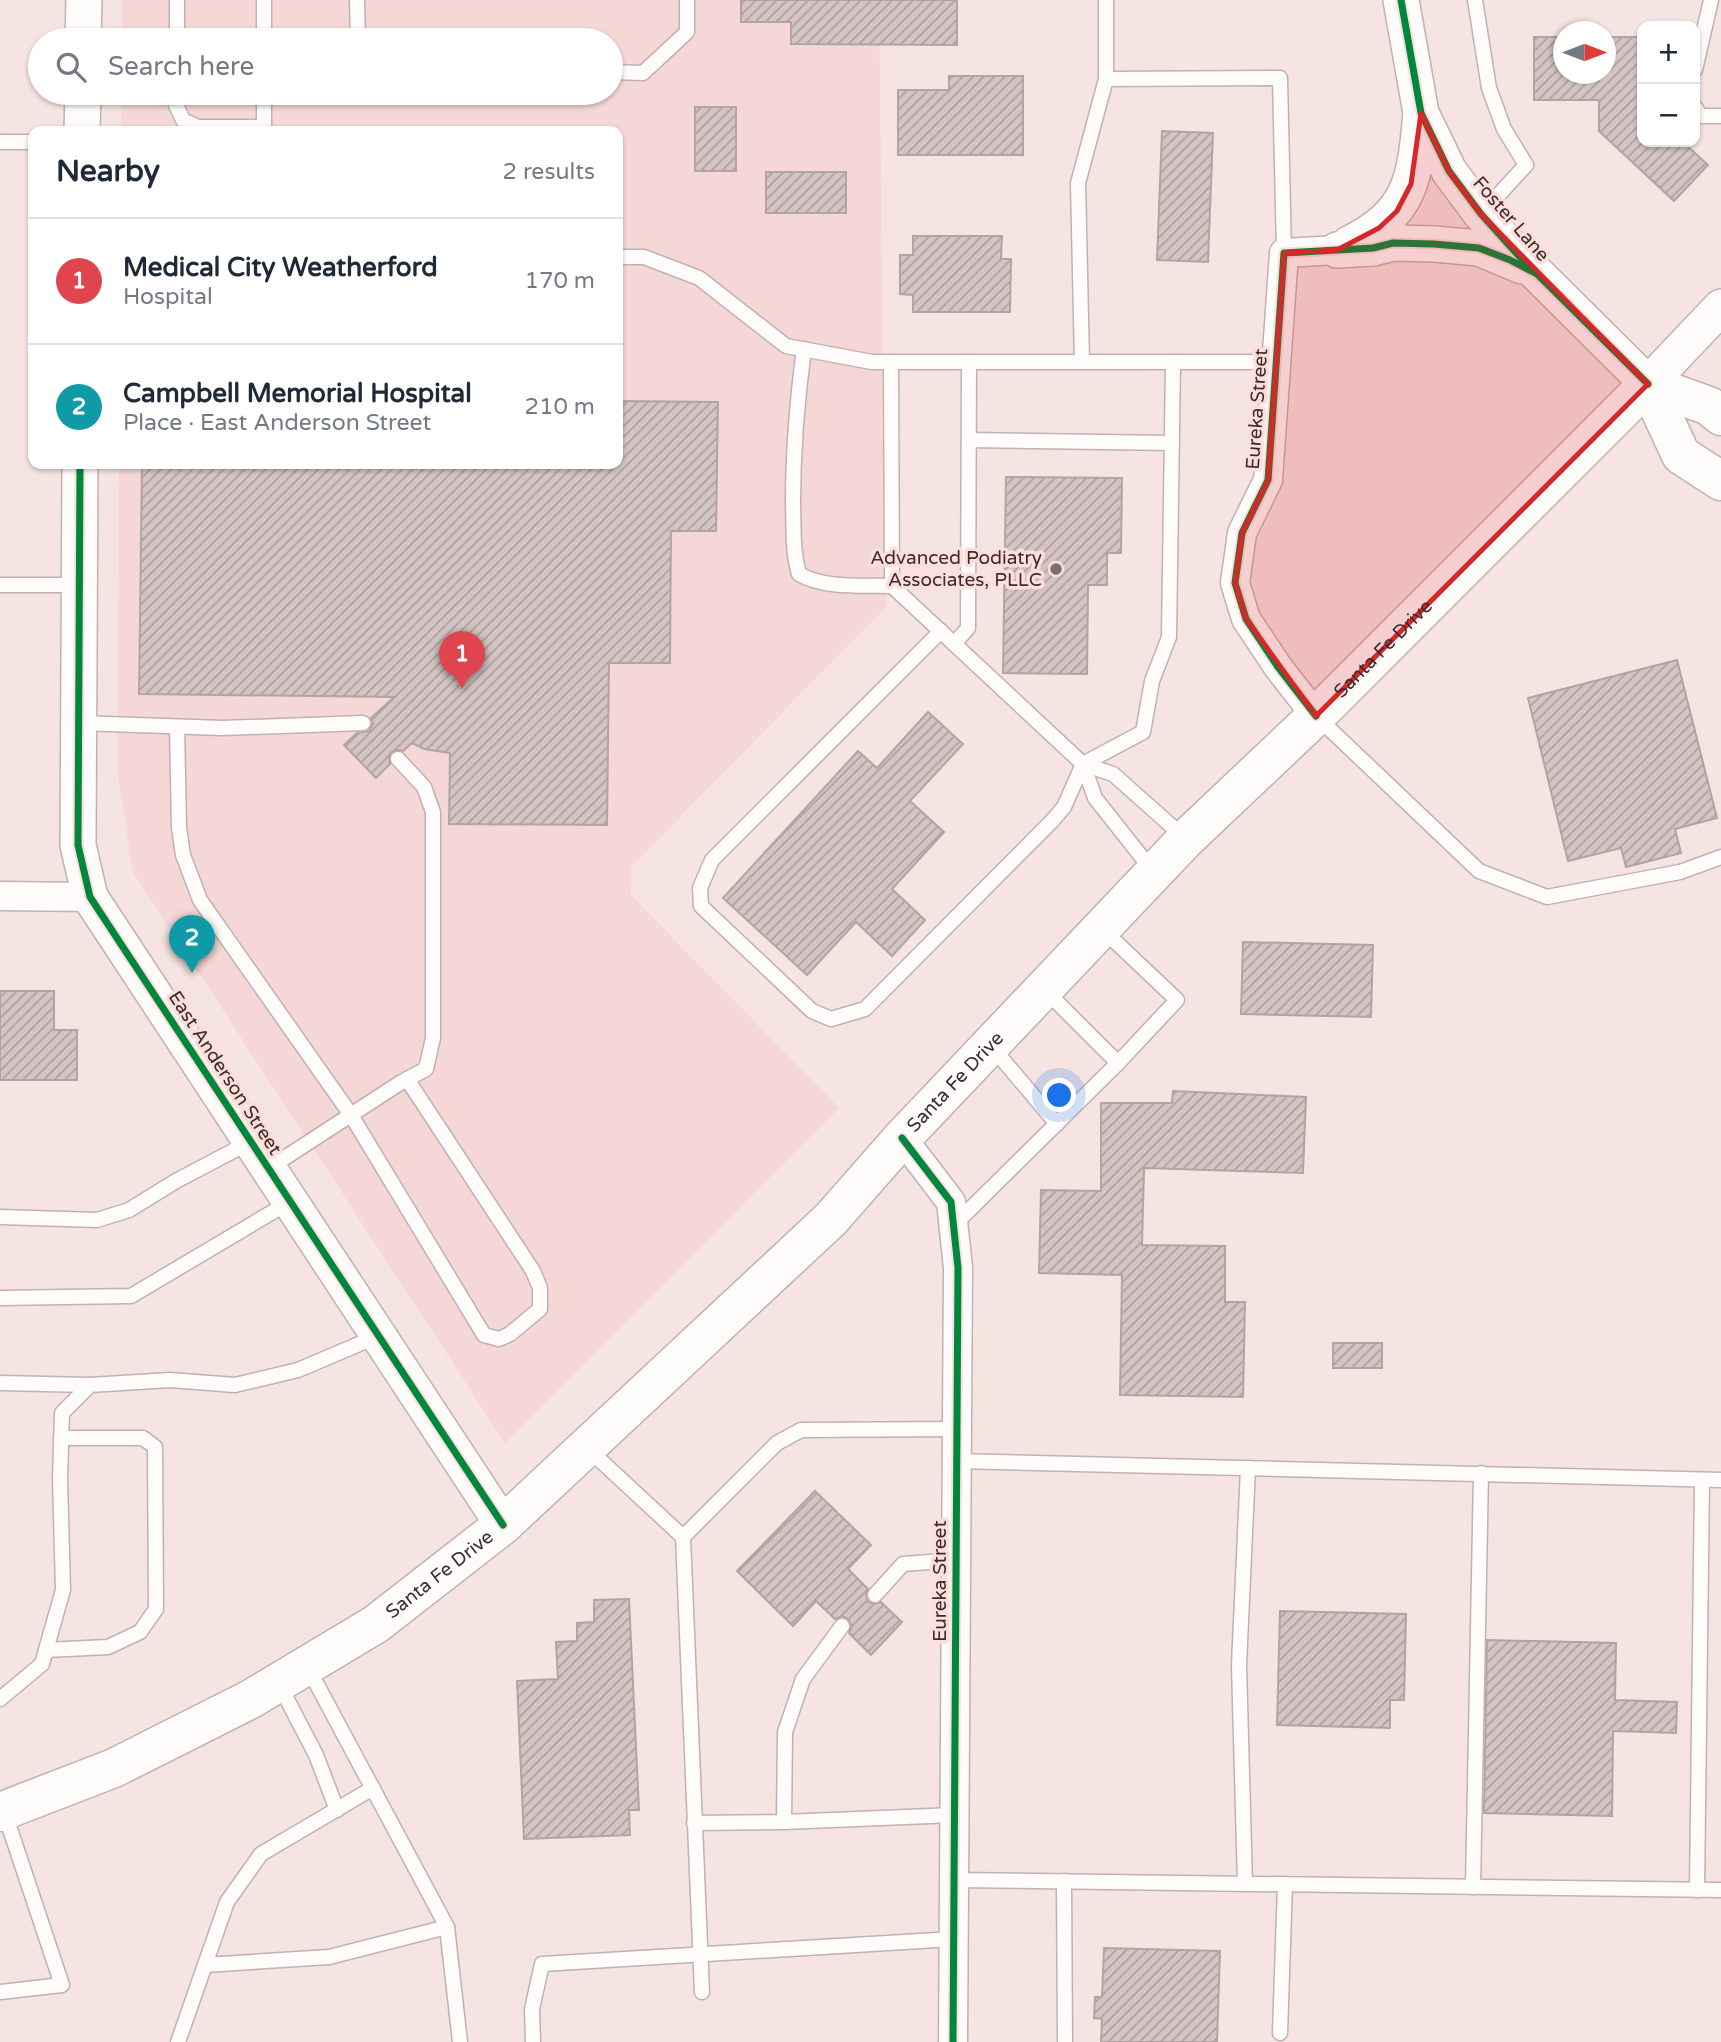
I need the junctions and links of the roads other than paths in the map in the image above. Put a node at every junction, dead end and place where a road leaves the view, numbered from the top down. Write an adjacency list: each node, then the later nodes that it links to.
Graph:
1 (84, 0): 10 (street)
2 (177, 0): 11 (lane)
3 (264, 0): 12 (lane)
4 (357, 0): 13 (lane)
5 (687, 0): 15 (lane)
6 (1105, 0): 16 (lane)
7 (1401, 0): 20 (street, Foster Lane)
8 (1475, 0): 28 (lane)
9 (1711, 0): 14 (lane)
10 (83, 28)
11 (177, 28)
12 (264, 28)
13 (358, 28)
14 (1700, 48)
15 (623, 72)
16 (1106, 79): 30 (lane); 37 (lane)
17 (83, 105): 23 (street)
18 (176, 105): 24 (lane)
19 (264, 105): 25 (lane)
20 (1421, 113): 28 (street, Foster Lane); 29 (street)
21 (1700, 116): 22 (lane)
22 (1721, 116)
23 (82, 126)
24 (196, 126)
25 (264, 126)
26 (0, 142): 27 (lane)
27 (28, 142)
28 (1481, 214): 32 (street, Foster Lane)
29 (1337, 250): 30 (street); 32 (street)
30 (1284, 253): 39 (street, Eureka Street)
31 (623, 257): 34 (lane)
32 (1539, 275): 40 (street, Foster Lane)
33 (1721, 307): 40 (street, Santa Fe Drive)
34 (804, 349): 35 (lane); 48 (lane)
35 (891, 362): 36 (lane); 48 (lane)
36 (969, 362): 37 (lane); 42 (lane)
37 (1082, 362): 38 (lane)
38 (1173, 362): 39 (lane); 43 (lane)
39 (1276, 362): 51 (street, Eureka Street)
40 (1648, 384): 41 (main road); 45 (main road); 51 (main road, Santa Fe Drive)
41 (1721, 416)
42 (969, 440): 43 (lane); 50 (lane)
43 (1172, 443): 56 (lane)
44 (80, 469): 47 (street, East Anderson Street)
45 (1721, 481)
46 (0, 584): 47 (lane)
47 (79, 585): 52 (street, East Anderson Street)
48 (892, 586): 49 (lane)
49 (941, 631): 50 (lane); 56 (lane)
50 (954, 644): 56 (lane)
51 (1316, 716): 57 (main road, Santa Fe Drive); 58 (lane)
52 (79, 723): 54 (lane); 61 (street, East Anderson Street)
53 (363, 723): 54 (lane)
54 (177, 727): 67 (lane)
55 (398, 759): 66 (lane)
56 (1083, 764): 57 (lane); 59 (lane)
57 (1186, 839): 59 (main road, Santa Fe Drive)
58 (1721, 857)
59 (1154, 872): 62 (main road, Santa Fe Drive)
60 (0, 895): 61 (street)
61 (90, 897): 70 (street, East Anderson Street)
62 (1101, 928): 63 (main road, Santa Fe Drive); 65 (lane)
63 (1044, 989): 64 (main road, Santa Fe Drive); 65 (lane)
64 (991, 1046): 68 (lane); 69 (main road, Santa Fe Drive)
65 (1118, 1063): 68 (lane)
66 (407, 1079): 67 (lane); 67 (lane)
67 (351, 1115): 70 (lane)
68 (1057, 1124): 73 (lane)
69 (902, 1138): 73 (street, Eureka Street); 80 (main road, Santa Fe Drive)
70 (260, 1155): 71 (street, East Anderson Street); 72 (lane)
71 (291, 1201): 74 (lane); 75 (street, East Anderson Street)
72 (0, 1217)
73 (953, 1226): 78 (street, Eureka Street)
74 (0, 1298)
75 (380, 1335): 77 (lane); 86 (street, East Anderson Street)
76 (0, 1383): 77 (lane)
77 (90, 1385): 79 (lane)
78 (957, 1429): 81 (street, Eureka Street); 87 (lane)
79 (61, 1437): 91 (lane); 91 (lane)
80 (586, 1447): 86 (main road, Santa Fe Drive); 87 (lane)
81 (957, 1461): 82 (lane); 88 (street, Eureka Street)
82 (1248, 1468): 83 (lane); 102 (lane)
83 (1481, 1473): 85 (lane); 104 (lane)
84 (1721, 1480): 85 (lane)
85 (1703, 1481): 105 (lane)
86 (503, 1525): 92 (main road, Santa Fe Drive)
87 (683, 1537): 99 (lane)
88 (956, 1560): 89 (lane); 97 (street, Eureka Street)
89 (874, 1595)
90 (842, 1626): 98 (lane)
91 (46, 1650): 93 (lane)
92 (293, 1674): 94 (lane); 95 (lane); 96 (main road, Santa Fe Drive)
93 (0, 1699)
94 (373, 1788): 95 (lane); 107 (lane)
95 (337, 1810): 110 (lane)
96 (2, 1811): 112 (lane)
97 (954, 1815): 98 (lane); 100 (street, Eureka Street)
98 (784, 1822): 99 (lane)
99 (694, 1823): 109 (lane)
100 (954, 1880): 101 (lane); 108 (street, Eureka Street)
101 (1064, 1881): 102 (lane); 114 (lane)
102 (1245, 1884): 103 (lane)
103 (1284, 1884): 104 (lane); 113 (lane)
104 (1473, 1887): 105 (lane)
105 (1697, 1890): 106 (lane)
106 (1721, 1890)
107 (447, 1927): 110 (lane); 116 (lane)
108 (953, 1939): 109 (lane); 118 (street, Eureka Street)
109 (699, 1953): 111 (lane); 117 (lane)
110 (205, 1965): 115 (lane)
111 (702, 1992)
112 (0, 1993)
113 (1280, 2034)
114 (1065, 2041)
115 (178, 2042)
116 (460, 2042)
117 (533, 2042)
118 (953, 2042)

